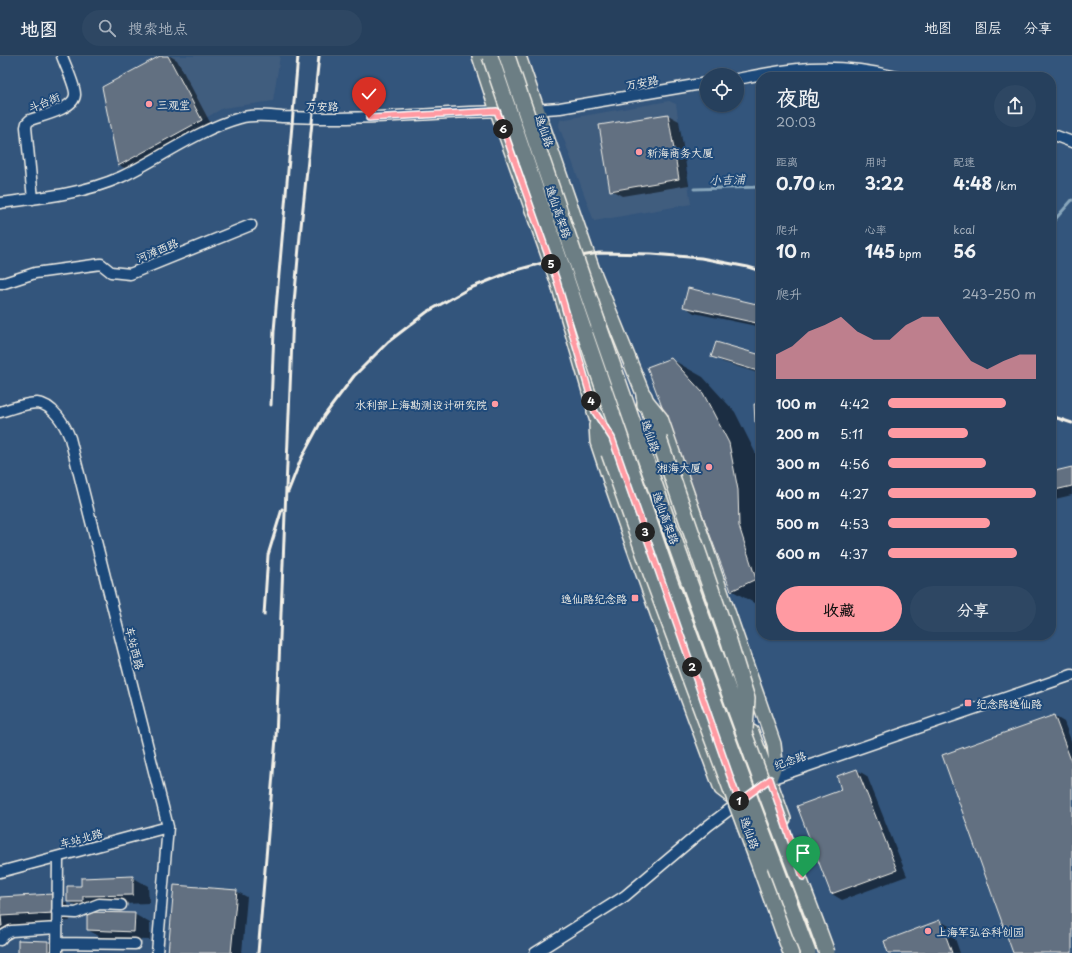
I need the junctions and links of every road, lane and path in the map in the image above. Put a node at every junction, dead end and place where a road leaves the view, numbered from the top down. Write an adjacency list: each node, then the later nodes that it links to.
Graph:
1 (62, 56): 15 (street, 斗台街)
2 (479, 56): 12 (main road)
3 (490, 56): 27 (highway, 逸仙高架路, bridge)
4 (507, 56): 25 (highway, 逸仙高架路, bridge)
5 (519, 56): 11 (main road, 逸仙路)
6 (779, 72): 7 (street)
7 (874, 72)
8 (756, 76): 9 (street)
9 (744, 78)
10 (700, 84): 11 (street, 万安路)
11 (538, 110): 12 (street, 万安路); 18 (main road, 逸仙路)
12 (497, 111): 15 (street, 万安路); 19 (main road)
13 (1056, 136): 14 (street)
14 (1072, 142)
15 (33, 199): 16 (street, 万安路)
16 (0, 203)
17 (251, 225): 20 (street, 河滩西路)
18 (593, 270): 19 (main road); 21 (main road, 逸仙路)
19 (557, 281): 23 (main road)
20 (0, 283)
21 (644, 396): 25 (highway, bridge); 26 (main road, 逸仙路); 26 (main road)
22 (0, 412): 29 (street, 车站西路)
23 (595, 412): 28 (main road); 31 (highway, bridge)
24 (1072, 675): 26 (street, 纪念路)
25 (745, 736): 45 (highway, 逸仙高架路, bridge)
26 (770, 779): 28 (street, 纪念路); 45 (main road, 逸仙路)
27 (744, 783): 31 (highway, bridge); 44 (highway, 逸仙高架路, bridge)
28 (739, 802): 41 (street, 纪念路); 43 (main road, 逸仙路)
29 (168, 827): 30 (street, 车站北路); 40 (street, 车站西路)
30 (58, 857): 32 (street, 车站北路); 35 (street)
31 (760, 867): 34 (highway)
32 (0, 872)
33 (121, 905): 35 (street)
34 (774, 911): 42 (highway); 43 (highway)
35 (57, 912): 36 (street)
36 (57, 928): 37 (street); 39 (street)
37 (0, 940)
38 (135, 944): 39 (street)
39 (57, 948)
40 (157, 953)
41 (535, 953)
42 (791, 953)
43 (794, 953)
44 (808, 953)
45 (829, 953)

